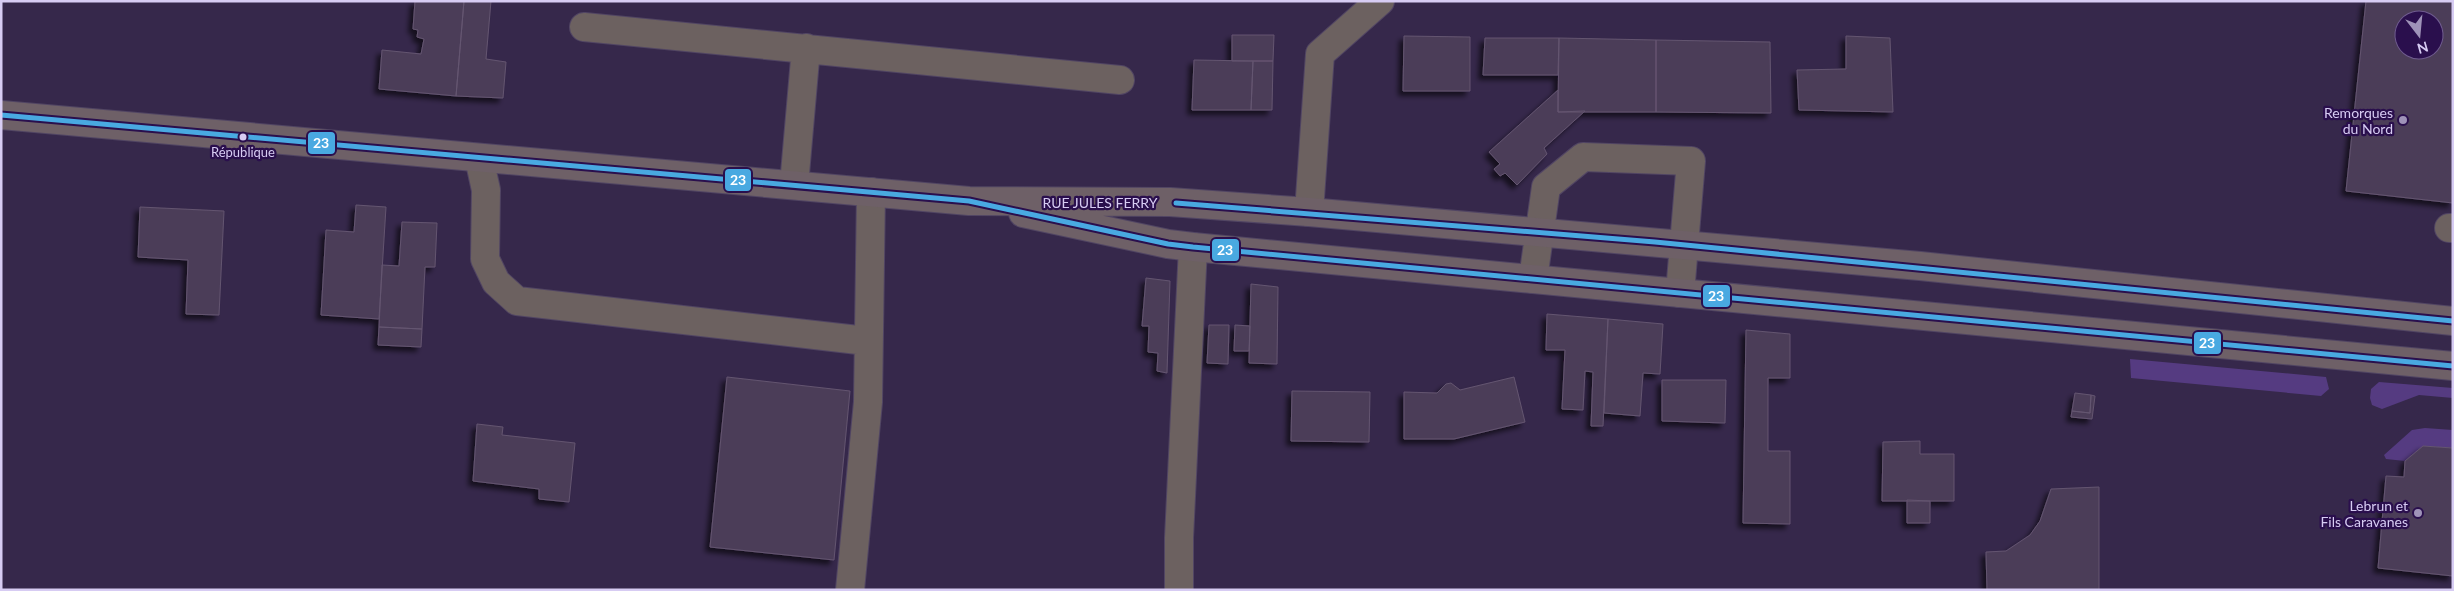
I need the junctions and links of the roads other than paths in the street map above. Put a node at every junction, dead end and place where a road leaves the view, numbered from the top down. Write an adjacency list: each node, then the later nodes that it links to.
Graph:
1 (1380, 1): 10 (lane)
2 (584, 27): 3 (lane)
3 (806, 48): 4 (lane); 7 (lane)
4 (1120, 80)
5 (1, 116): 6 (main road, RUE JULES FERRY)
6 (479, 158): 7 (main road, RUE JULES FERRY); 17 (lane)
7 (794, 185): 8 (main road, RUE JULES FERRY)
8 (871, 192): 9 (main road, RUE JULES FERRY); 17 (lane)
9 (970, 201): 10 (main road, RUE JULES FERRY); 13 (main road, RUE JULES FERRY)
10 (1309, 212): 11 (main road, RUE JULES FERRY)
11 (1539, 232): 12 (main road, RUE JULES FERRY); 12 (lane); 14 (lane)
12 (1684, 245): 15 (lane); 16 (main road, RUE JULES FERRY)
13 (1181, 246): 14 (main road, RUE JULES FERRY); 20 (lane)
14 (1533, 279): 15 (main road, RUE JULES FERRY)
15 (1680, 293): 18 (main road, RUE JULES FERRY)
16 (2453, 321)
17 (867, 340): 19 (lane)
18 (2453, 366)
19 (850, 590)
20 (1179, 590)

